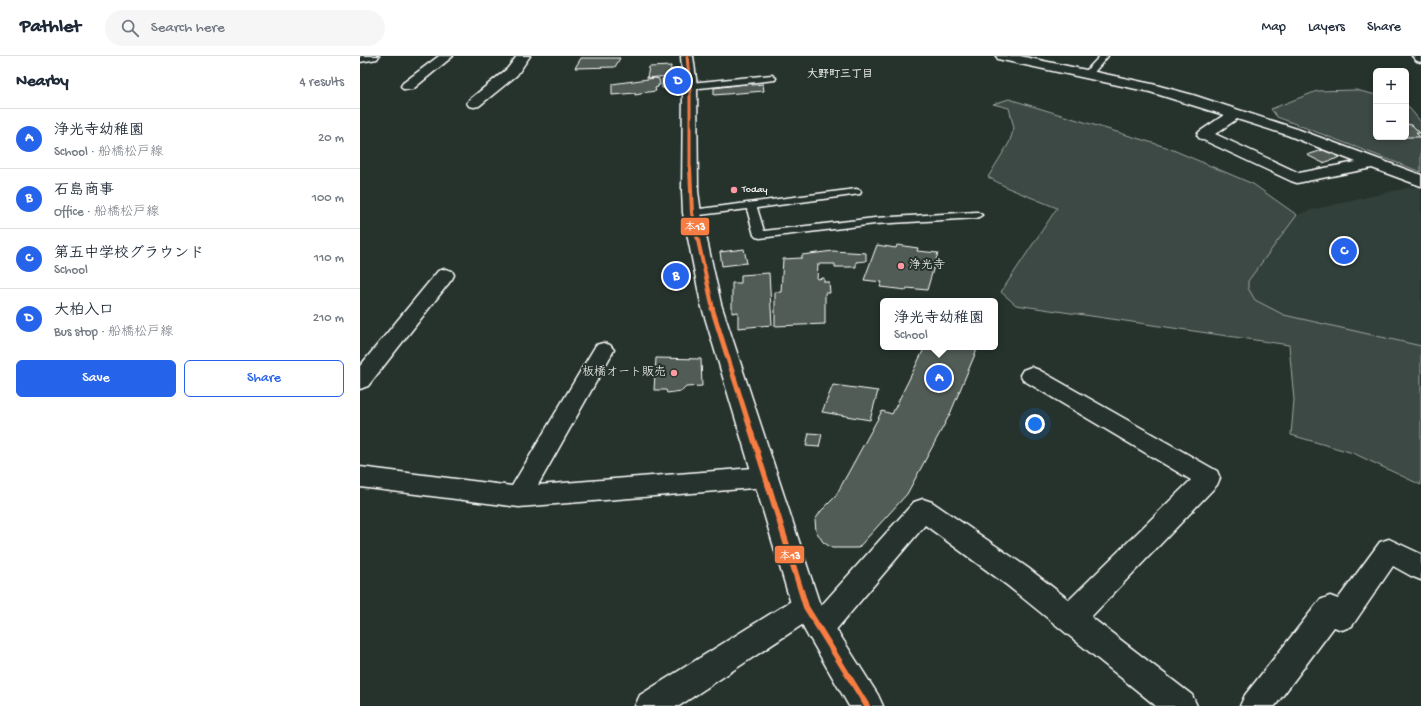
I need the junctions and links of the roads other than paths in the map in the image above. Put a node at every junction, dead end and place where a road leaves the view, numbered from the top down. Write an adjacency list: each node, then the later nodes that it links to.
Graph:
1 (374, 56): 8 (street)
2 (447, 56): 13 (street)
3 (524, 56): 15 (street)
4 (687, 56): 14 (street)
5 (1002, 56): 9 (street)
6 (1104, 56): 11 (lane)
7 (1418, 56): 10 (street)
8 (360, 58)
9 (1029, 58): 11 (street)
10 (1421, 58)
11 (1087, 75): 16 (street)
12 (772, 78): 14 (lane)
13 (408, 86)
14 (690, 86): 21 (street)
15 (474, 103)
16 (1236, 113): 17 (street); 17 (street)
17 (1373, 164): 18 (street)
18 (1421, 181)
19 (856, 192): 20 (lane)
20 (751, 206): 21 (lane); 22 (lane)
21 (692, 213): 28 (street)
22 (977, 215)
23 (445, 275): 26 (street)
24 (603, 350): 29 (street)
25 (1031, 375): 32 (street)
26 (360, 381)
27 (360, 477): 29 (street)
28 (766, 477): 29 (street); 31 (street)
29 (519, 497)
30 (1421, 568): 36 (street)
31 (813, 618): 32 (street); 33 (street); 34 (street)
32 (1070, 619): 35 (street)
33 (651, 706)
34 (867, 706)
35 (1181, 706)
36 (1256, 706)

